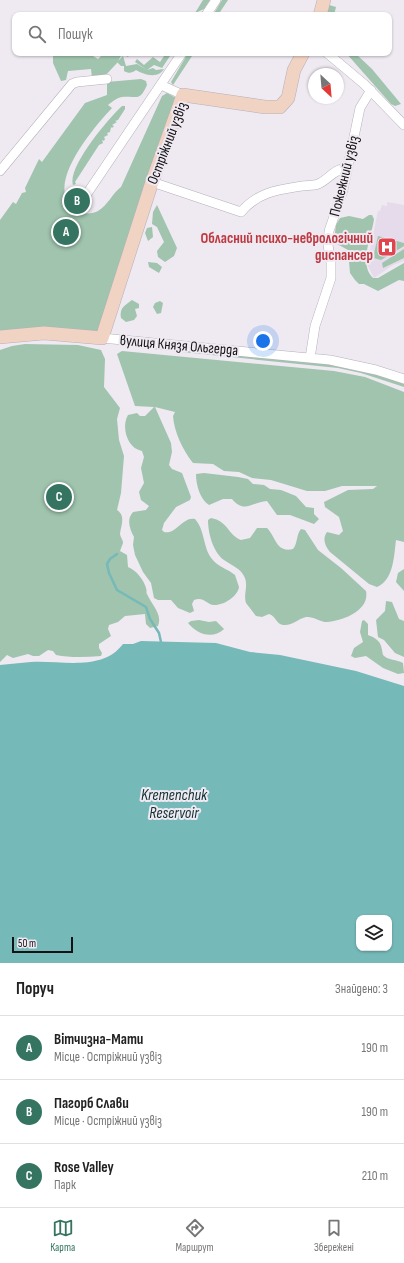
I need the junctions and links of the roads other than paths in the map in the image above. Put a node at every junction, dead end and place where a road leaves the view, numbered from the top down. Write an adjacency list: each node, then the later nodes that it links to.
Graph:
1 (216, 0): 3 (street)
2 (324, 0): 4 (street)
3 (208, 12)
4 (321, 12)
5 (180, 56): 9 (street)
6 (301, 56): 11 (street, Остріжний узвіз)
7 (330, 56): 10 (street)
8 (107, 79): 14 (street)
9 (161, 85): 11 (street); 16 (street)
10 (370, 90): 12 (street); 13 (street, Пожежний узвіз)
11 (183, 95): 15 (street, Остріжний узвіз)
12 (404, 125)
13 (347, 168): 15 (street); 19 (street, Пожежний узвіз)
14 (0, 171)
15 (152, 182): 18 (street, Остріжний узвіз)
16 (78, 208)
17 (0, 337): 18 (street, вулиця Князя Ольгерда)
18 (102, 338): 19 (street, вулиця Князя Ольгерда)
19 (310, 358): 20 (street, вулиця Князя Ольгерда)
20 (404, 379)

